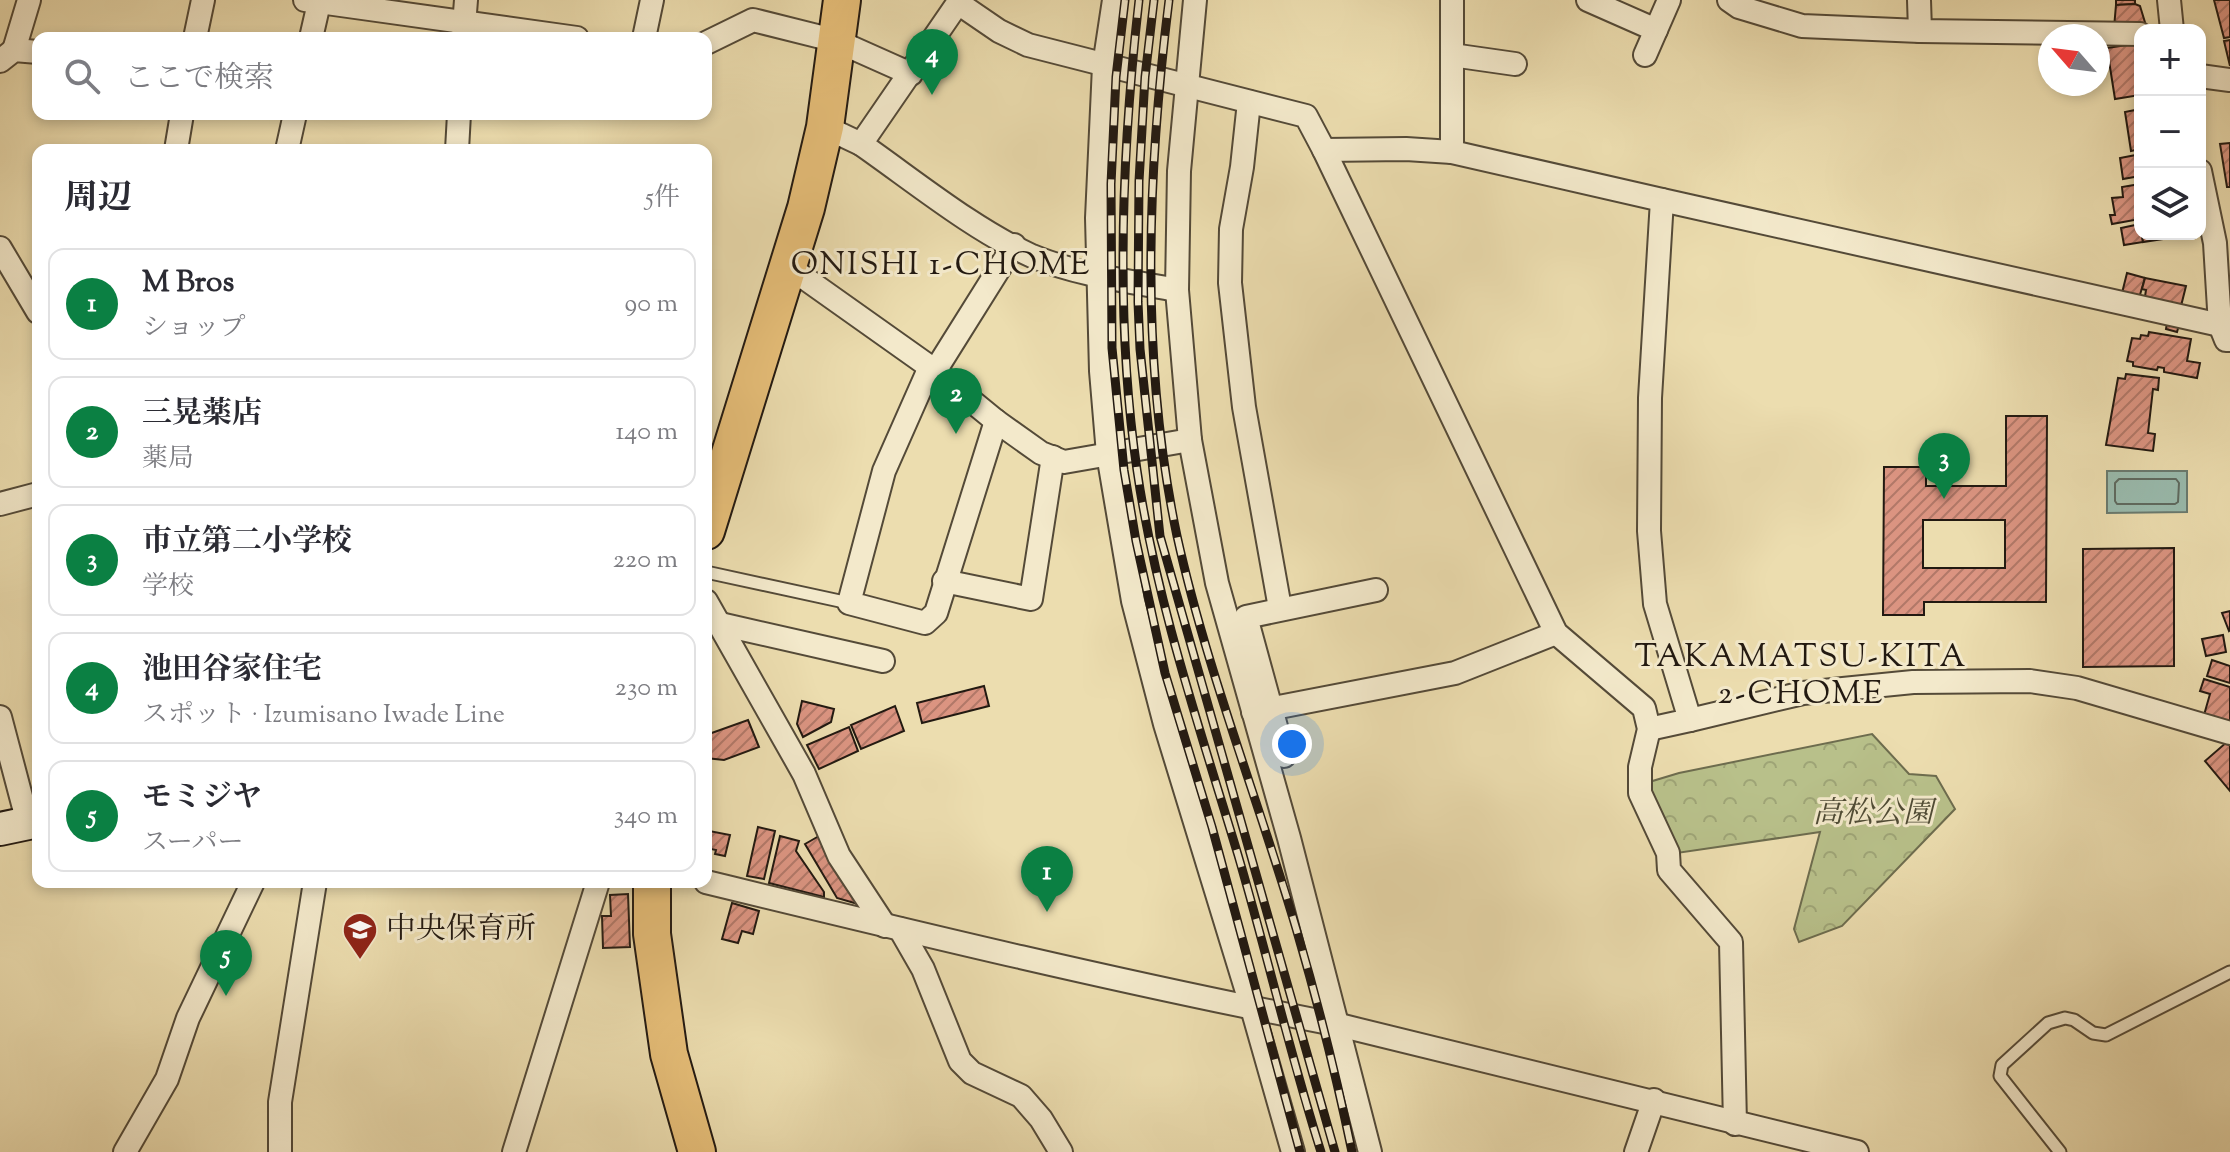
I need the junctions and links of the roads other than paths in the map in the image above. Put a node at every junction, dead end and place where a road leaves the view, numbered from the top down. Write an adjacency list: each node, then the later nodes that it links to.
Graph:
1 (29, 0): 28 (street)
2 (179, 0): 15 (street)
3 (652, 0): 23 (street)
4 (842, 0): 26 (main road)
5 (1114, 0): 32 (street)
6 (1195, 0): 36 (street)
7 (1452, 0): 29 (street)
8 (1588, 0): 18 (street)
9 (1669, 0): 18 (street)
10 (1729, 0): 19 (street)
11 (1919, 0): 19 (street)
12 (2169, 0): 17 (street)
13 (312, 2): 16 (street); 21 (street)
14 (959, 2): 32 (street); 33 (street)
15 (202, 4): 20 (street)
16 (464, 20): 22 (street)
17 (2171, 24)
18 (1656, 30): 30 (street)
19 (1920, 31): 24 (street)
20 (196, 32)
21 (311, 32)
22 (539, 32)
23 (645, 32)
24 (2134, 34)
25 (712, 40): 26 (street)
26 (837, 41): 33 (street); 41 (main road)
27 (32, 53): 28 (street)
28 (7, 55)
29 (1452, 55): 31 (street); 47 (street)
30 (1645, 55)
31 (1515, 64)
32 (1104, 66): 36 (street); 53 (street)
33 (911, 74): 45 (street)
34 (2206, 77): 35 (street)
35 (2230, 80)
36 (1187, 85): 37 (street); 54 (street)
37 (1249, 102): 46 (street); 69 (street)
38 (181, 120): 42 (street)
39 (294, 120): 43 (street)
40 (459, 120): 44 (street)
41 (825, 127): 45 (street); 52 (main road)
42 (177, 144)
43 (288, 144)
44 (457, 144)
45 (861, 144): 50 (street)
46 (1324, 150): 47 (street); 72 (street)
47 (1452, 152): 48 (street)
48 (1662, 200): 56 (street); 76 (street)
49 (2206, 200): 56 (street)
50 (1014, 245): 53 (street); 57 (street)
51 (0, 248): 55 (street)
52 (789, 267): 57 (street); 64 (main road)
53 (1100, 276): 54 (street); 60 (street)
54 (1177, 290): 59 (street)
55 (32, 302)
56 (2226, 341)
57 (933, 369): 58 (street); 68 (street)
58 (996, 421): 61 (street); 66 (street)
59 (1190, 440): 60 (street); 74 (street)
60 (1108, 454): 61 (street); 88 (street)
61 (1053, 457): 66 (street)
62 (32, 496): 63 (street)
63 (0, 504)
64 (712, 512)
65 (712, 573): 68 (lane)
66 (944, 581): 68 (street)
67 (1376, 590): 69 (street)
68 (849, 603)
69 (1280, 608): 74 (street)
70 (712, 611): 71 (street)
71 (720, 624): 73 (street); 86 (street)
72 (1556, 633): 74 (street); 77 (street)
73 (883, 661)
74 (1262, 711): 79 (street); 89 (street)
75 (0, 717): 80 (street)
76 (1690, 720): 77 (street); 78 (street)
77 (1649, 729): 91 (street)
78 (2230, 733)
79 (1284, 756)
80 (22, 825)
81 (712, 883): 86 (street)
82 (250, 888): 94 (street)
83 (314, 888): 93 (street)
84 (596, 888): 95 (street)
85 (652, 888): 96 (main road)
86 (893, 927): 88 (street); 97 (street)
87 (2230, 972): 102 (lane)
88 (1252, 1008): 89 (street); 98 (street)
89 (1339, 1025): 90 (street); 99 (street)
90 (1654, 1100): 91 (street); 100 (street)
91 (1735, 1124): 92 (street)
92 (1820, 1148): 101 (street)
93 (286, 1149)
94 (125, 1152)
95 (514, 1152)
96 (697, 1152)
97 (1061, 1152)
98 (1293, 1152)
99 (1370, 1152)
100 (1636, 1152)
101 (1857, 1152)
102 (2060, 1152)

